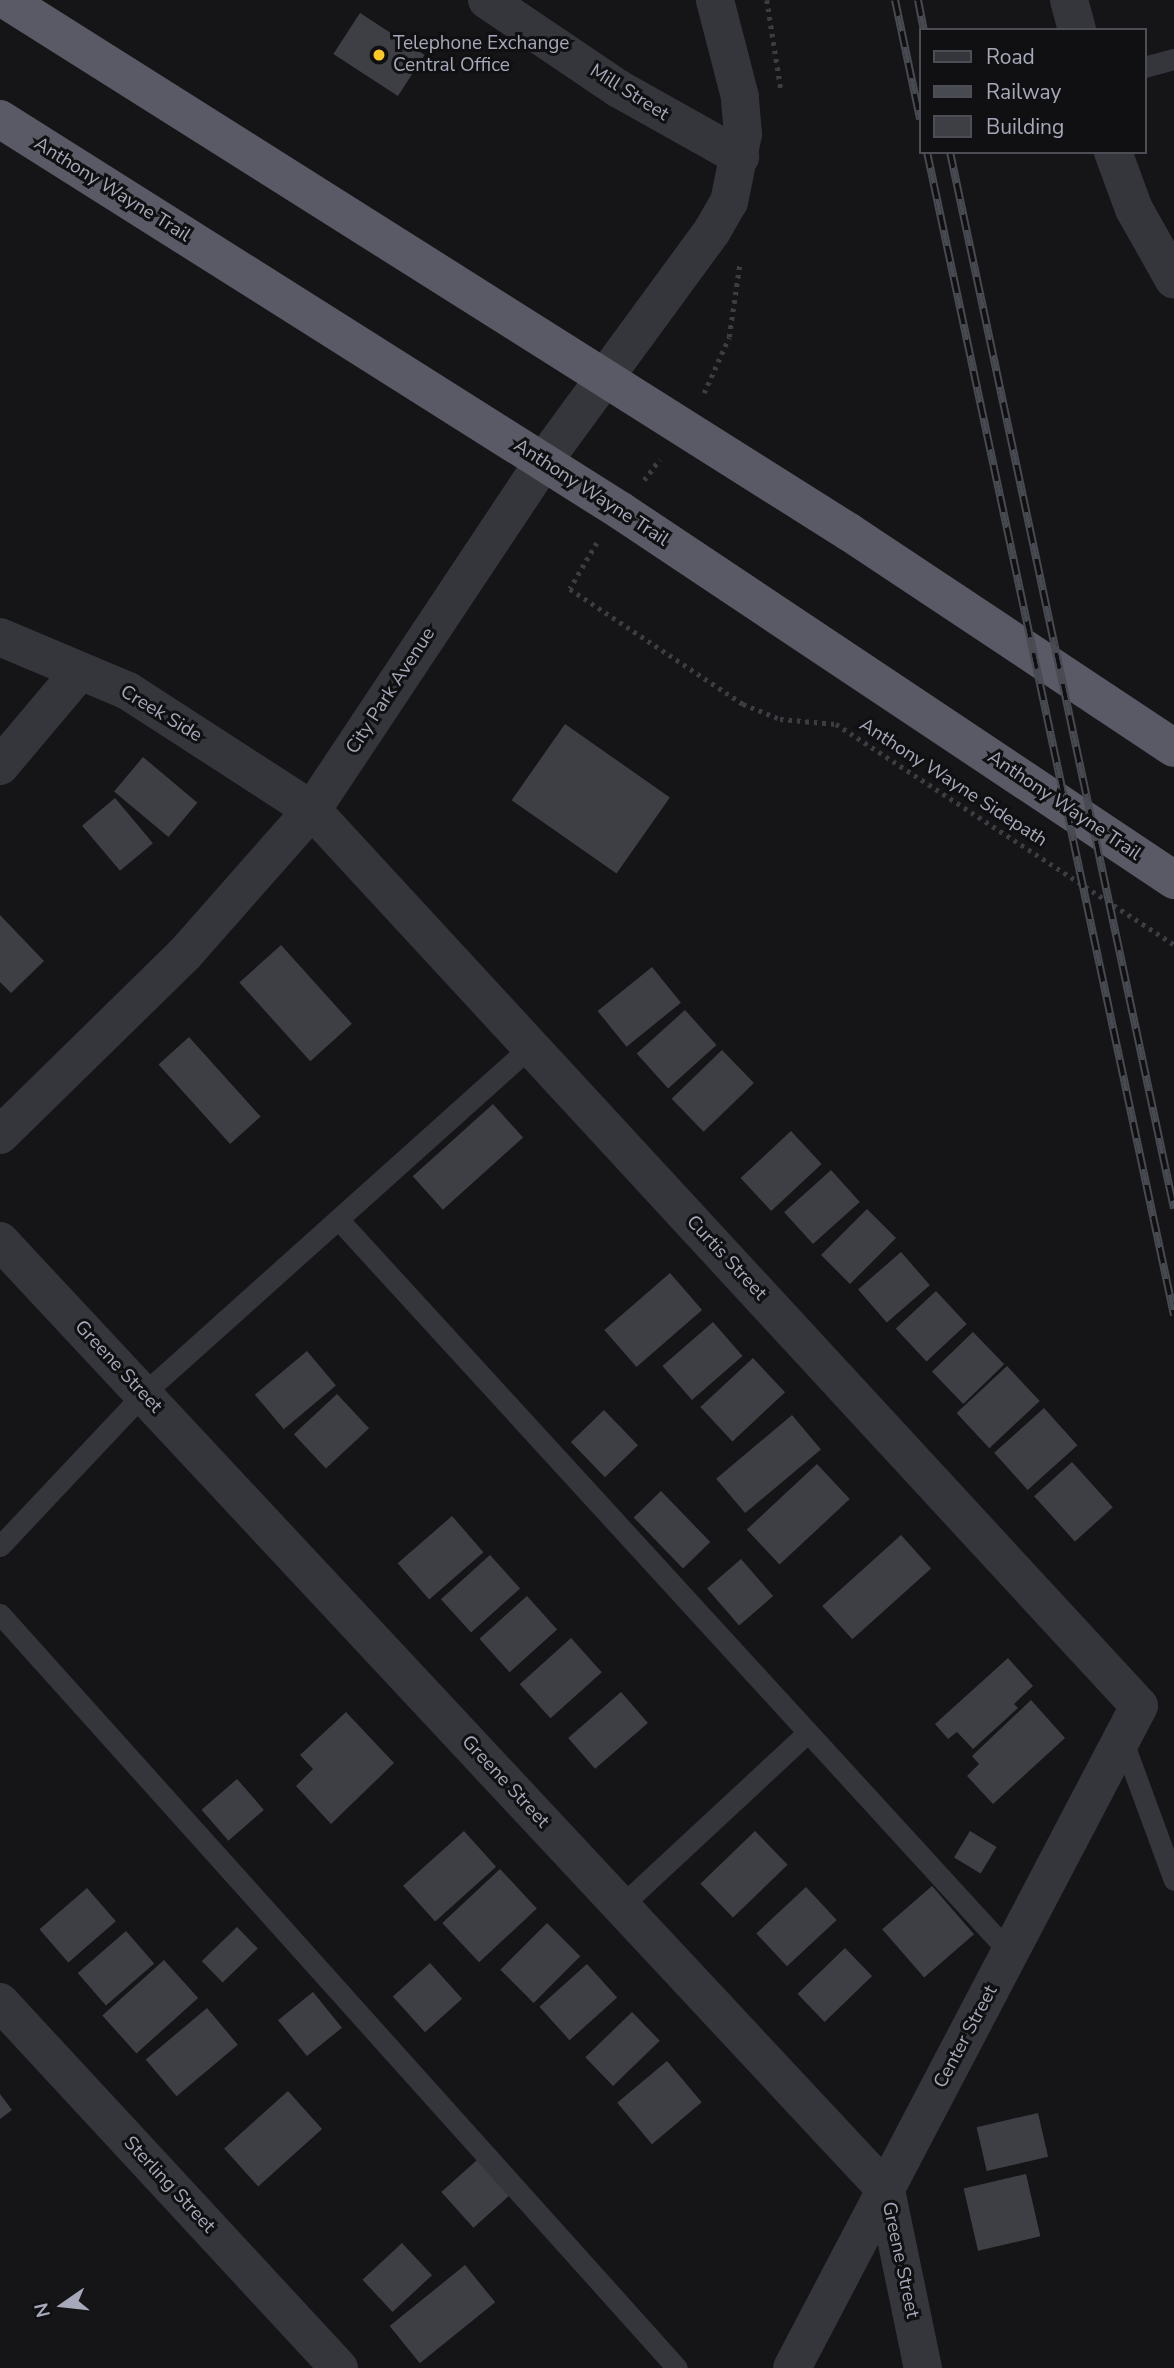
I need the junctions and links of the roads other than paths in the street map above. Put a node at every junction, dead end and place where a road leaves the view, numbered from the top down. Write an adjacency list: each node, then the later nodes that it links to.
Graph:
1 (6, 0): 12 (highway)
2 (487, 0): 10 (street, Mill Street)
3 (715, 0): 10 (street)
4 (1069, 0): 5 (street)
5 (1076, 28)
6 (1174, 59): 7 (lane)
7 (1146, 66)
8 (0, 119): 13 (highway, Anthony Wayne Trail)
9 (1114, 154): 11 (street)
10 (740, 157): 12 (street, City Park Avenue)
11 (1174, 280)
12 (603, 382): 13 (street, City Park Avenue); 16 (highway)
13 (543, 462): 18 (street, City Park Avenue); 19 (highway, Anthony Wayne Trail)
14 (0, 637): 15 (street, Creek Side)
15 (80, 671): 17 (street); 18 (street, Creek Side)
16 (1174, 748)
17 (0, 766)
18 (312, 810): 20 (street, Curtis Street); 21 (street, City Park Avenue)
19 (1174, 880)
20 (530, 1047): 22 (lane); 27 (street, Curtis Street)
21 (0, 1135)
22 (338, 1219): 24 (lane); 28 (lane)
23 (0, 1241): 24 (street, Greene Street)
24 (144, 1394): 25 (lane); 31 (street, Greene Street)
25 (0, 1546)
26 (0, 1614): 36 (lane)
27 (1139, 1706): 29 (street, Center Street)
28 (808, 1732): 31 (lane); 32 (lane)
29 (1122, 1740): 30 (lane); 32 (street, Center Street)
30 (1174, 1880)
31 (621, 1906): 34 (street, Greene Street)
32 (1010, 1954): 34 (street, Center Street)
33 (0, 2002): 35 (street, Sterling Street)
34 (886, 2190): 37 (street, Center Street); 38 (street, Greene Street)
35 (338, 2368)
36 (677, 2368)
37 (792, 2368)
38 (923, 2368)

